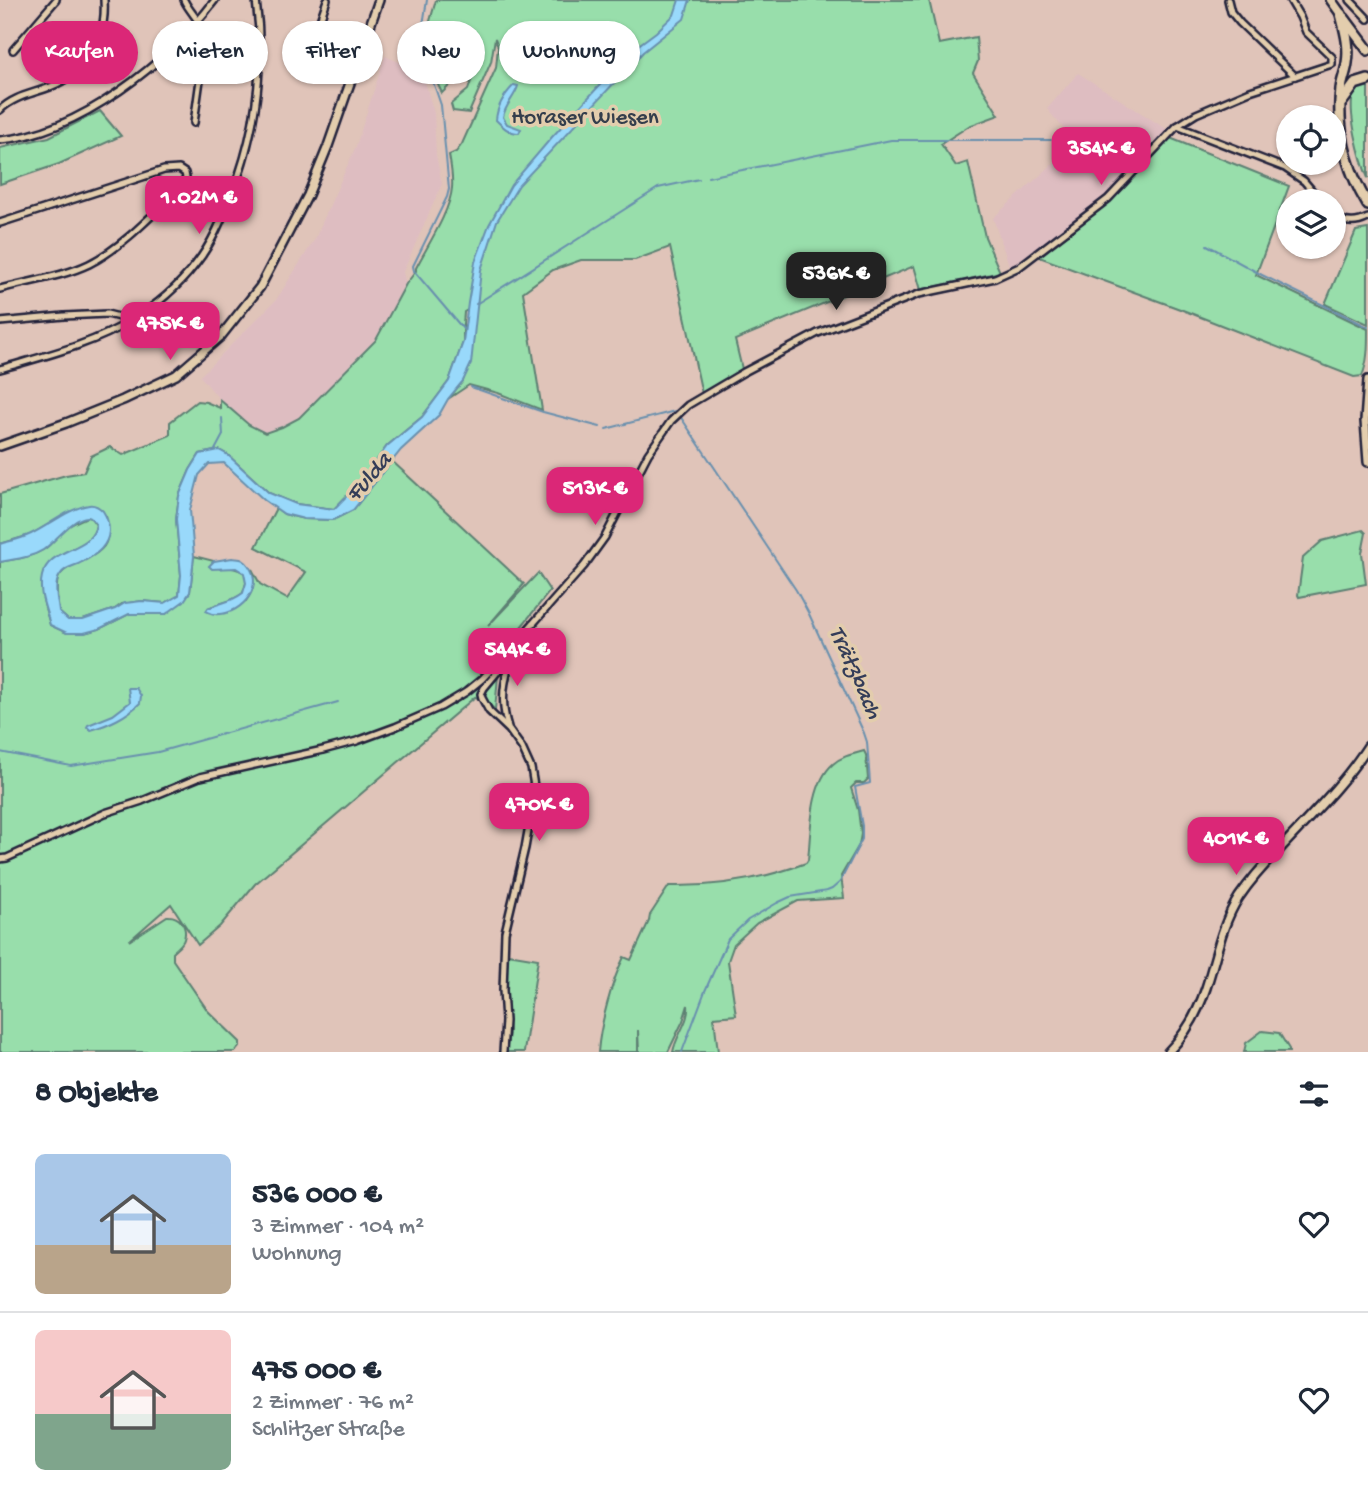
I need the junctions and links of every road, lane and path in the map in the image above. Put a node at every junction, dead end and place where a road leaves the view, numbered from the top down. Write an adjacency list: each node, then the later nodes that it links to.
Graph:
1 (56, 0): 17 (street)
2 (104, 0): 24 (street)
3 (184, 0): 14 (street)
4 (215, 0): 15 (street)
5 (256, 0): 35 (street)
6 (327, 0): 16 (street)
7 (379, 0): 38 (main road)
8 (1228, 0): 20 (street)
9 (1290, 0): 20 (street)
10 (1331, 0): 12 (main road)
11 (1350, 0): 13 (street)
12 (1341, 14): 18 (highway); 23 (highway)
13 (1368, 19)
14 (197, 21)
15 (199, 21)
16 (320, 21)
17 (13, 50)
18 (1368, 50)
19 (152, 66): 27 (street)
20 (1295, 76): 26 (street)
21 (1368, 80): 23 (highway)
22 (199, 84): 25 (street)
23 (1341, 103): 29 (highway)
24 (0, 110)
25 (194, 123)
26 (1177, 126): 28 (street); 40 (street)
27 (0, 140)
28 (1311, 189)
29 (1368, 205)
30 (1368, 218): 31 (street)
31 (1346, 222)
32 (0, 223): 33 (street)
33 (0, 289)
34 (0, 322): 35 (street)
35 (129, 323): 36 (street)
36 (0, 369)
37 (1368, 380): 39 (main road)
38 (0, 446)
39 (1368, 462)
40 (512, 648): 41 (street); 41 (street); 43 (street)
41 (509, 730): 44 (street)
42 (1368, 746): 45 (main road)
43 (0, 859)
44 (503, 1052)
45 (1168, 1052)

